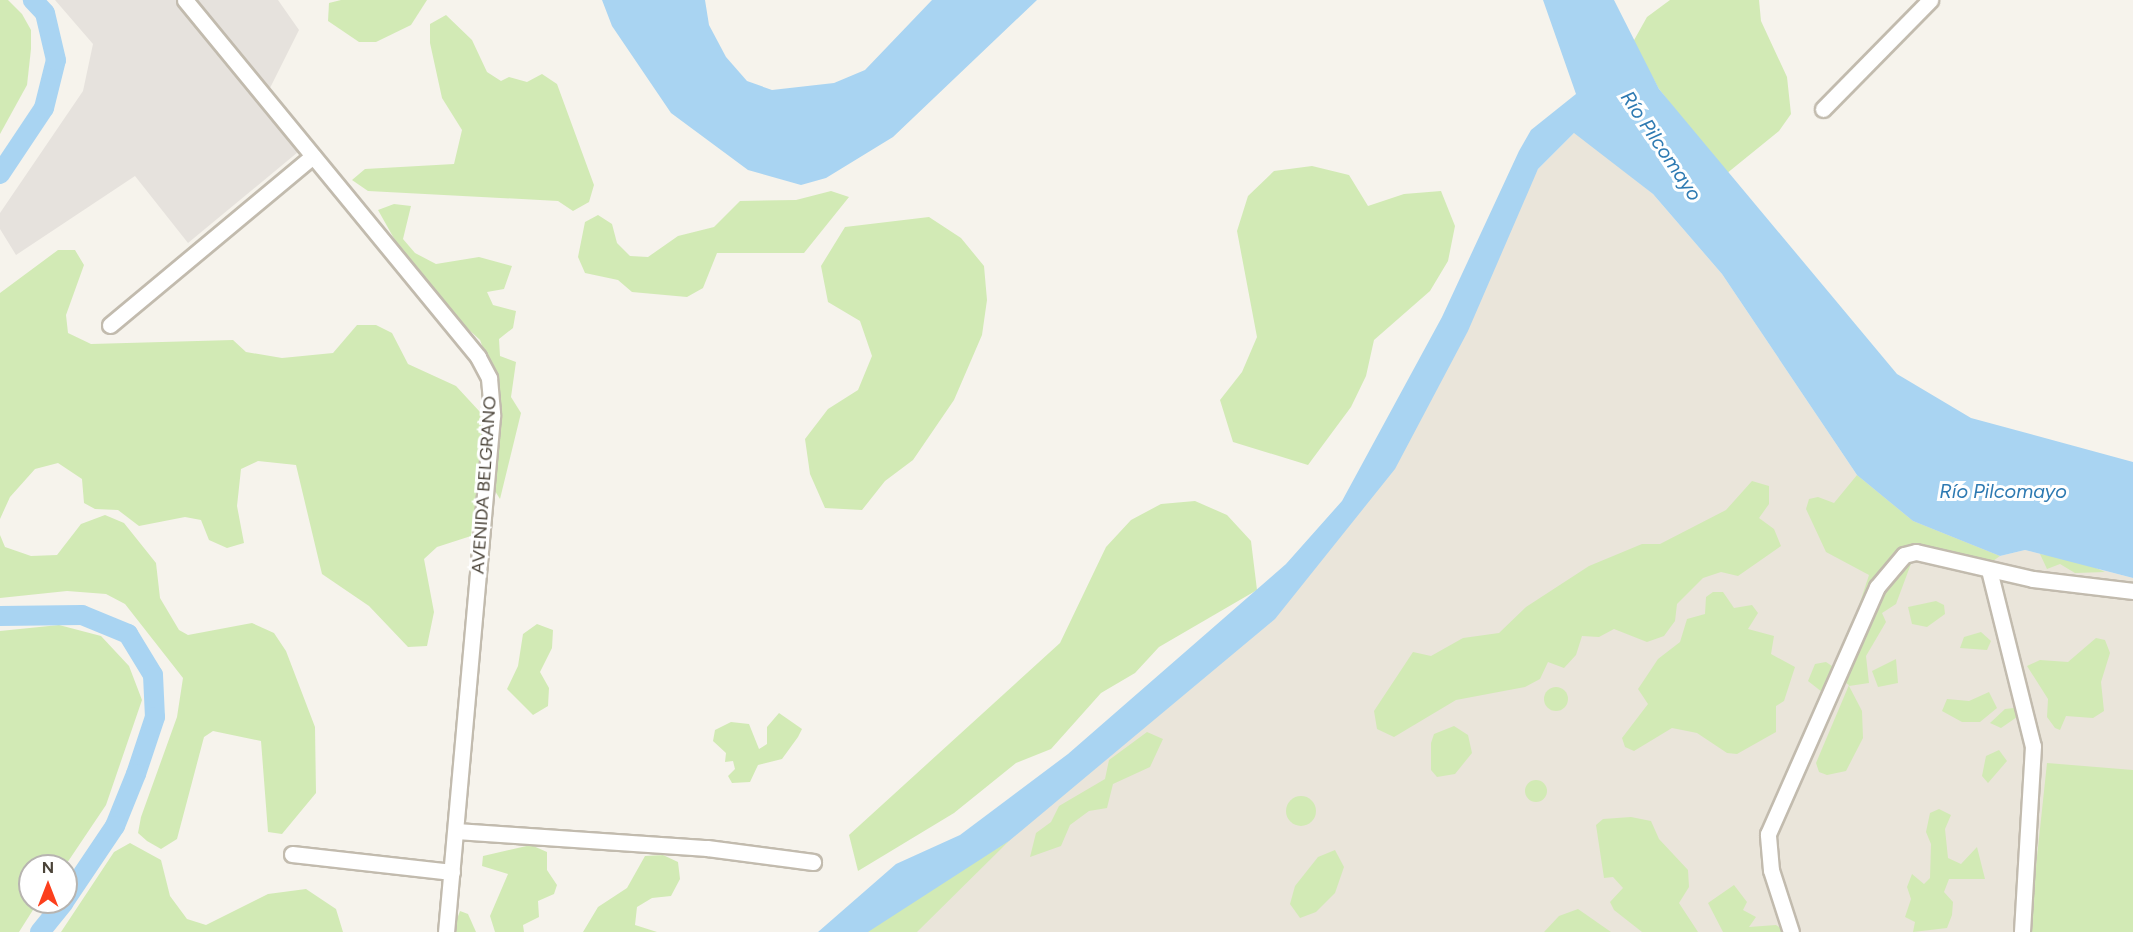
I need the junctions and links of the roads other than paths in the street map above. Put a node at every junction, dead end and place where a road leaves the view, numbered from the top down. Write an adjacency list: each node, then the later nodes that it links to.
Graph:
1 (185, 0): 4 (street, AVENIDA BELGRANO)
2 (1930, 0): 3 (street)
3 (1823, 110)
4 (313, 156): 5 (street); 8 (street, AVENIDA BELGRANO)
5 (110, 325)
6 (1989, 570): 7 (street); 13 (street); 14 (street)
7 (2133, 591)
8 (456, 831): 10 (street); 11 (street, AVENIDA BELGRANO)
9 (292, 854): 11 (street)
10 (813, 862)
11 (452, 872): 12 (street, AVENIDA BELGRANO)
12 (446, 932)
13 (1791, 932)
14 (2022, 932)

